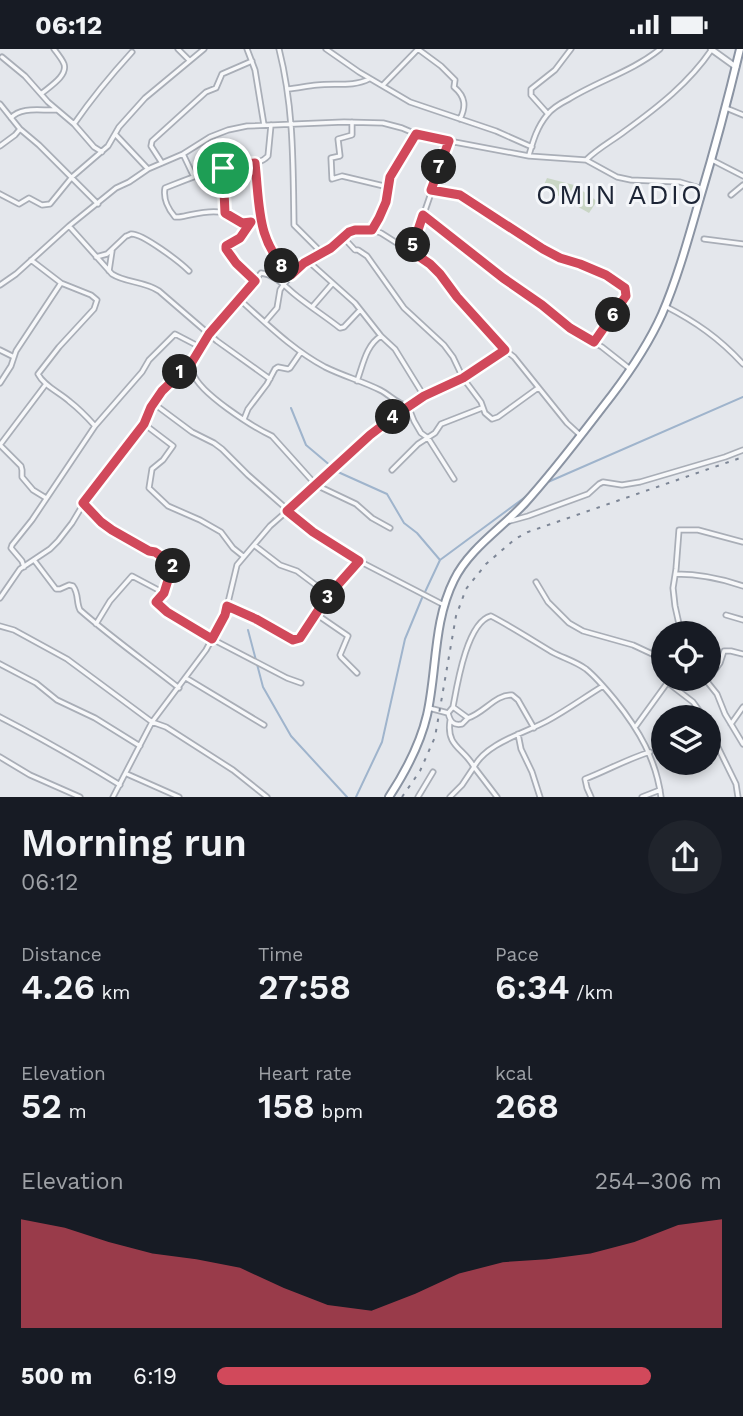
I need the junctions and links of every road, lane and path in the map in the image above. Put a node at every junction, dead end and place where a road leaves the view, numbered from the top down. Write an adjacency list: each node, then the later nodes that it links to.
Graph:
1 (54, 49): 20 (street)
2 (178, 49): 14 (street)
3 (204, 49): 14 (street)
4 (247, 49): 15 (street)
5 (279, 49): 19 (street)
6 (326, 49): 17 (street)
7 (418, 49): 18 (street); 27 (street)
8 (571, 49): 24 (street)
9 (660, 49): 24 (street)
10 (712, 49): 16 (street); 42 (street)
11 (740, 49): 16 (highway)
12 (132, 52): 30 (street)
13 (2, 57): 20 (street)
14 (190, 60): 35 (street)
15 (251, 61): 32 (street); 44 (street)
16 (736, 67): 22 (highway)
17 (370, 78): 18 (street); 19 (street)
18 (383, 85): 27 (street)
19 (288, 89): 29 (street)
20 (41, 94): 23 (street)
21 (0, 104): 26 (street)
22 (726, 108): 25 (street); 43 (highway)
23 (56, 110): 26 (street); 30 (street)
24 (548, 114): 38 (street)
25 (743, 115)
26 (11, 118): 33 (street)
27 (460, 119): 38 (street)
28 (352, 122): 29 (street); 34 (street); 52 (street)
29 (292, 123): 31 (street); 69 (street)
30 (74, 124): 39 (street)
31 (271, 124): 32 (street); 45 (street)
32 (264, 125): 40 (street)
33 (20, 129): 37 (street); 50 (street)
34 (416, 134): 36 (street); 52 (street)
35 (115, 135): 39 (street); 47 (street)
36 (449, 141): 41 (street); 54 (street)
37 (0, 146)
38 (531, 147): 41 (street)
39 (102, 152): 50 (street)
40 (183, 154): 44 (street); 48 (street)
41 (529, 156): 42 (street)
42 (586, 160): 53 (street)
43 (712, 160): 49 (street); 53 (highway)
44 (162, 163): 47 (street)
45 (255, 163): 46 (street); 60 (street)
46 (223, 168): 48 (street); 58 (street)
47 (149, 169): 57 (street)
48 (193, 176): 58 (street)
49 (743, 176)
50 (72, 177): 55 (street); 57 (street)
51 (743, 185): 56 (street)
52 (388, 187): 63 (street)
53 (703, 189): 82 (highway)
54 (431, 190): 59 (street); 88 (street)
55 (0, 194)
56 (731, 195)
57 (98, 204): 62 (street)
58 (225, 213): 61 (street)
59 (423, 215): 68 (street); 88 (street)
60 (261, 218): 61 (street); 75 (street)
61 (251, 222): 76 (street)
62 (69, 226): 70 (street); 71 (street)
63 (372, 230): 64 (street); 68 (street)
64 (343, 237): 69 (street); 97 (street)
65 (704, 239): 66 (street)
66 (743, 244)
67 (113, 249): 70 (street); 73 (street); 74 (street)
68 (411, 251): 90 (street)
69 (322, 253): 72 (street)
70 (96, 257): 73 (street)
71 (31, 260): 77 (street); 78 (street)
72 (308, 261): 75 (street); 80 (street)
73 (109, 271): 86 (street)
74 (189, 271)
75 (291, 275): 79 (street)
76 (255, 281): 79 (street); 81 (street)
77 (1, 282)
78 (61, 283): 93 (street); 101 (street)
79 (284, 283): 83 (street); 85 (street)
80 (332, 284): 83 (street); 84 (street)
81 (240, 300): 85 (street); 86 (street)
82 (665, 306): 95 (street); 96 (highway)
83 (312, 307): 84 (street)
84 (360, 310): 87 (street)
85 (265, 322): 92 (street)
86 (209, 334): 89 (street); 98 (street)
87 (381, 336): 99 (street); 103 (street)
88 (594, 342): 96 (street)
89 (200, 347): 94 (street); 109 (street)
90 (505, 350): 97 (street); 102 (street)
91 (0, 351): 93 (street)
92 (301, 352): 98 (street); 99 (street)
93 (14, 356): 100 (street)
94 (192, 362): 104 (street); 107 (street)
95 (743, 364)
96 (630, 369): 110 (highway)
97 (463, 378): 103 (street); 106 (street)
98 (270, 379): 107 (street)
99 (357, 380): 105 (street)
100 (0, 383)
101 (46, 384): 109 (street); 116 (street)
102 (538, 388): 106 (street); 110 (street)
103 (424, 396): 105 (street)
104 (153, 403): 108 (street); 118 (street)
105 (408, 406): 111 (street); 115 (street)
106 (482, 408): 111 (street)
107 (244, 419): 115 (street)
108 (144, 424): 117 (street); 123 (street)
109 (95, 426): 116 (street)
110 (580, 435): 119 (highway)
111 (428, 439): 113 (street); 114 (street)
112 (743, 450): 119 (street)
113 (392, 470)
114 (454, 479)
115 (316, 485): 118 (street); 120 (street)
116 (46, 498): 126 (street)
117 (83, 503): 124 (street); 130 (street)
118 (287, 511): 122 (street); 125 (street)
119 (508, 521): 133 (highway)
120 (390, 528)
121 (743, 542): 127 (street)
122 (254, 545): 123 (street); 131 (street)
123 (244, 556): 134 (street)
124 (34, 560): 126 (street); 139 (street)
125 (359, 561): 131 (street); 133 (street)
126 (24, 567): 132 (street)
127 (676, 574): 129 (street); 138 (street)
128 (536, 582): 142 (street)
129 (743, 586)
130 (164, 593): 139 (street); 141 (street)
131 (329, 595): 135 (street)
132 (0, 598)
133 (444, 605): 157 (highway)
134 (227, 606): 135 (street); 141 (street)
135 (316, 614): 146 (street)
136 (726, 615): 137 (street)
137 (743, 620)
138 (678, 621)
139 (96, 624): 150 (street)
140 (0, 626): 162 (street)
141 (212, 639): 147 (street); 148 (street)
142 (651, 653)
143 (743, 654): 144 (street)
144 (721, 660)
145 (0, 664): 169 (street)
146 (358, 673)
147 (186, 678): 150 (street); 164 (street)
148 (300, 684)
149 (603, 686): 155 (street); 165 (street); 166 (street)
150 (179, 688): 162 (street)
151 (660, 691): 165 (street)
152 (680, 691): 154 (street)
153 (715, 691): 163 (street)
154 (695, 705)
155 (453, 707): 158 (street); 160 (street)
156 (743, 707): 163 (street)
157 (428, 708): 158 (street); 182 (highway)
158 (448, 713): 161 (street)
159 (0, 717): 176 (street)
160 (468, 718): 161 (street); 166 (street)
161 (450, 721): 173 (street)
162 (152, 722): 169 (street); 181 (street)
163 (731, 724): 168 (street)
164 (264, 725)
165 (636, 726): 170 (street)
166 (534, 729): 167 (street)
167 (518, 734): 173 (street); 186 (street)
168 (743, 744)
169 (140, 746): 175 (street)
170 (650, 752): 177 (street); 187 (street)
171 (721, 753): 190 (street)
172 (0, 757): 178 (street)
173 (474, 767): 184 (street); 185 (street)
174 (433, 772): 183 (street)
175 (127, 773): 176 (street); 180 (street)
176 (120, 785): 179 (street)
177 (660, 790): 188 (street); 189 (street)
178 (80, 796)
179 (113, 796)
180 (179, 796)
181 (267, 796)
182 (389, 796)
183 (418, 796)
184 (450, 796)
185 (497, 796)
186 (540, 796)
187 (592, 796)
188 (642, 796)
189 (661, 796)
190 (738, 796)

